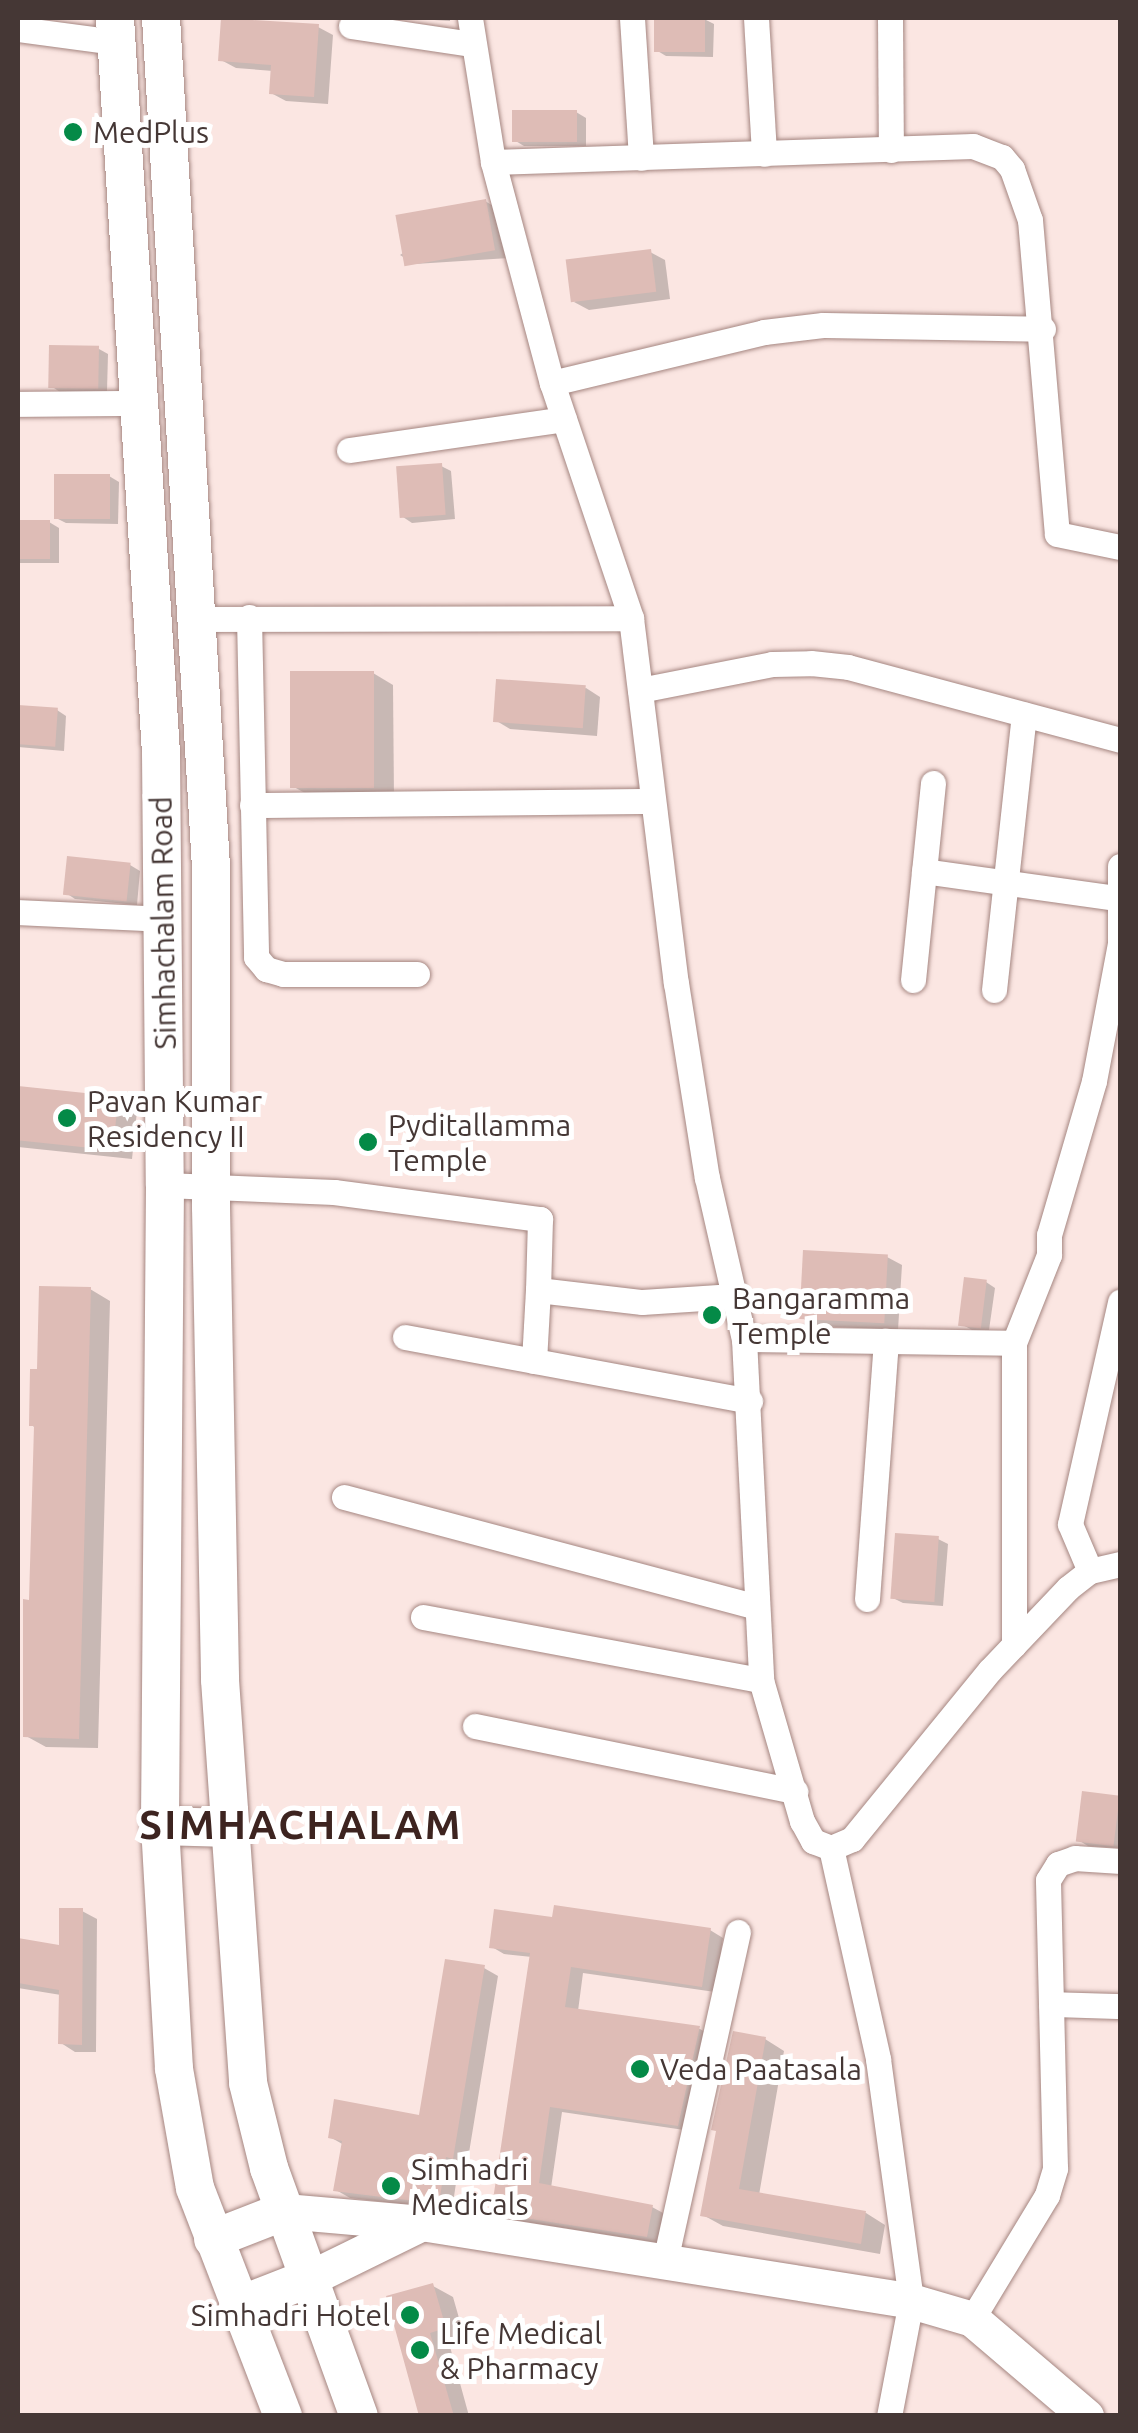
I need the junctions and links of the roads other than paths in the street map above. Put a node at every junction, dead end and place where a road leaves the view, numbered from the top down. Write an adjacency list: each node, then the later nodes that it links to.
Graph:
1 (161, 18): 24 (main road)
2 (470, 18): 9 (street)
3 (632, 18): 12 (street)
4 (756, 18): 11 (street)
5 (890, 18): 10 (street)
6 (351, 26): 9 (street)
7 (18, 29): 8 (street)
8 (115, 30): 16 (main road, Simhachalam Road)
9 (472, 44): 13 (street)
10 (891, 150): 11 (street); 14 (street)
11 (764, 154): 12 (street)
12 (641, 158): 13 (street)
13 (492, 162): 15 (street)
14 (1043, 328): 15 (street); 20 (street)
15 (552, 382): 18 (street)
16 (139, 403): 17 (street); 23 (main road, Simhachalam Road)
17 (18, 404)
18 (564, 419): 19 (street); 22 (street)
19 (348, 450)
20 (1120, 547)
21 (249, 617): 22 (street); 24 (street); 30 (street)
22 (631, 618): 25 (street)
23 (153, 619): 24 (main road); 36 (main road, Simhachalam Road)
24 (198, 619): 41 (main road)
25 (640, 690): 26 (street); 29 (street)
26 (1024, 715): 27 (street); 33 (street)
27 (1120, 740)
28 (933, 784): 32 (street)
29 (653, 801): 30 (street); 43 (street)
30 (252, 805): 37 (street)
31 (1120, 866): 34 (street)
32 (924, 871): 33 (street); 38 (street)
33 (1006, 884): 34 (street); 39 (street)
34 (1118, 898): 48 (street)
35 (18, 912): 36 (street)
36 (164, 919): 40 (main road, Simhachalam Road)
37 (416, 974)
38 (913, 980)
39 (994, 990)
40 (165, 1186): 41 (street); 61 (main road, Simhachalam Road)
41 (211, 1186): 42 (street); 62 (main road)
42 (538, 1290): 43 (street); 49 (street)
43 (734, 1296): 46 (street)
44 (1120, 1302): 53 (street)
45 (405, 1337): 49 (street)
46 (744, 1340): 47 (street); 50 (street)
47 (886, 1341): 48 (street); 54 (street)
48 (1014, 1342): 57 (street)
49 (534, 1361): 50 (street)
50 (750, 1401): 55 (street)
51 (344, 1496): 55 (street)
52 (1120, 1564): 53 (street)
53 (1090, 1572): 57 (street)
54 (867, 1599)
55 (758, 1608): 58 (street)
56 (424, 1617): 58 (street)
57 (1014, 1645): 63 (street)
58 (760, 1680): 60 (street)
59 (475, 1726): 60 (street)
60 (794, 1791): 63 (street)
61 (160, 1826): 62 (main road); 70 (main road, Simhachalam Road)
62 (229, 1828): 68 (main road)
63 (830, 1848): 73 (street)
64 (1120, 1861): 66 (street)
65 (738, 1932): 71 (street)
66 (1051, 2004): 67 (street); 75 (street)
67 (1120, 2006)
68 (285, 2211): 69 (street); 70 (main road); 72 (main road)
69 (421, 2224): 71 (street); 72 (street)
70 (213, 2238): 74 (main road, Simhachalam Road)
71 (665, 2262): 73 (street)
72 (310, 2278): 74 (main road); 77 (main road)
73 (911, 2300): 75 (street); 78 (street)
74 (238, 2306): 76 (main road, Simhachalam Road)
75 (972, 2319): 79 (street)
76 (283, 2416)
77 (359, 2416)
78 (889, 2416)
79 (1086, 2416)

